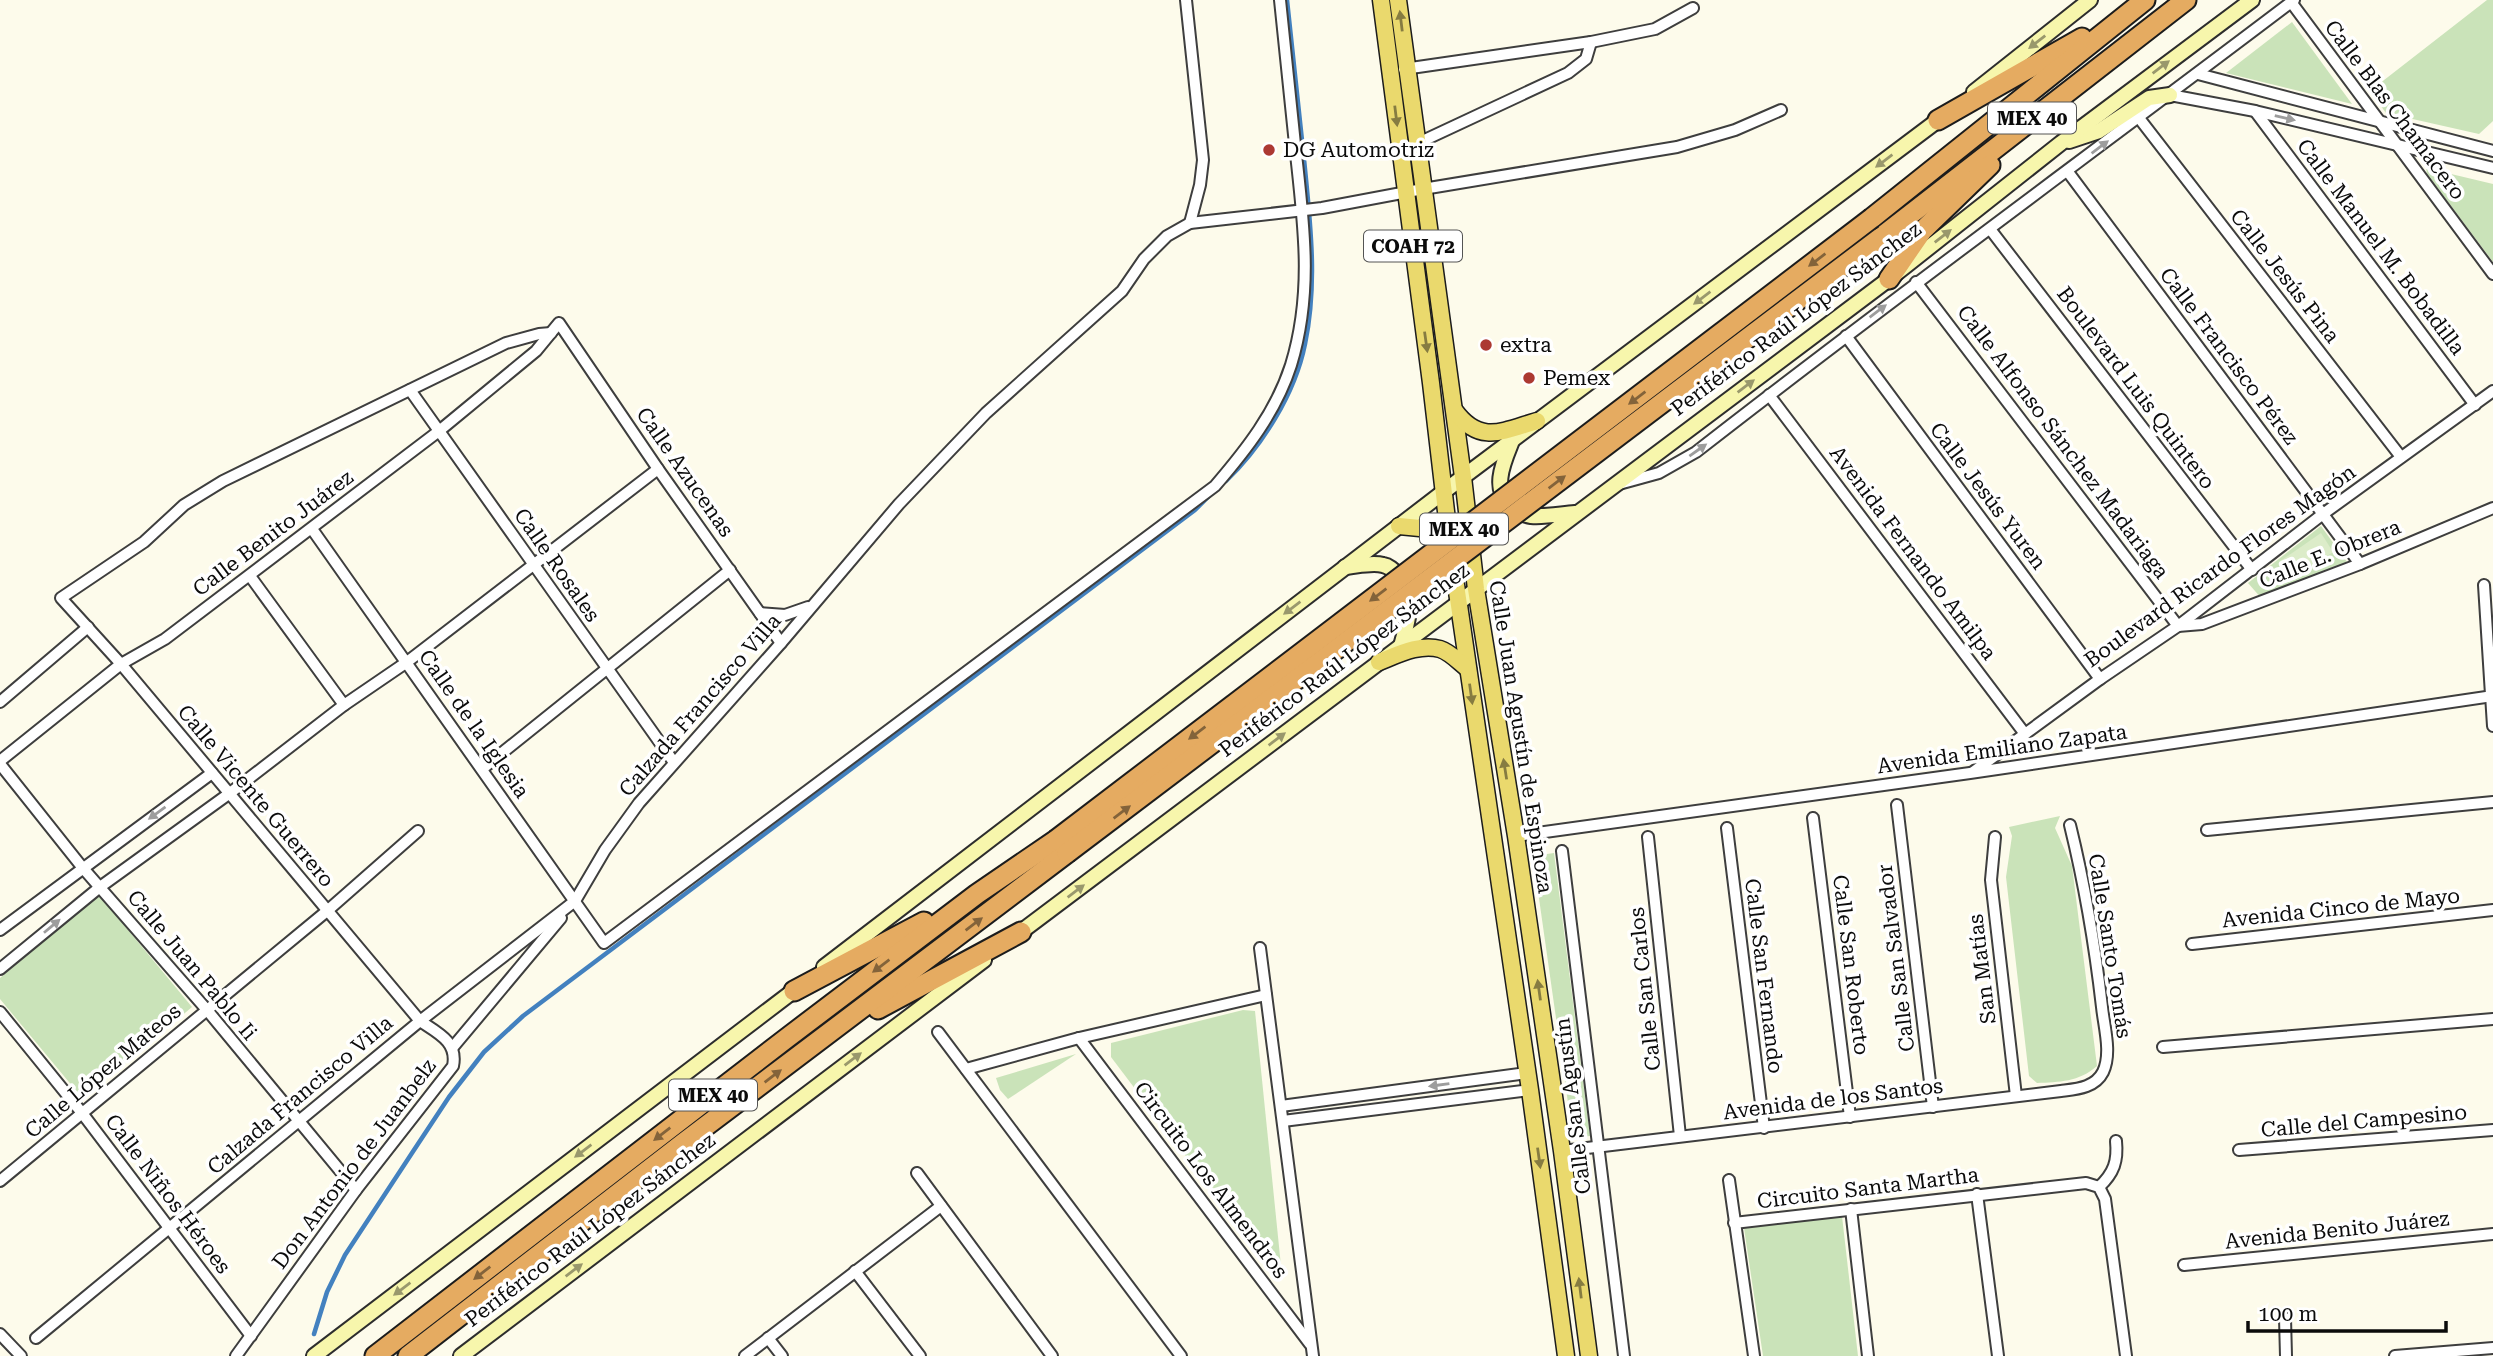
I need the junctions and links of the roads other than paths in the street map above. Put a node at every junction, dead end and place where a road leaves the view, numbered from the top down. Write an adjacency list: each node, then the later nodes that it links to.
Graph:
1 (1186, 0): 32 (street)
2 (1280, 0): 31 (street)
3 (1381, 0): 13 (main road, Calle Juan Agustín de Espinoza / COAH 72)
4 (1398, 0): 12 (main road, Calle Juan Agustín de Espinoza / COAH 72, one-way to 4)
5 (2090, 0): 20 (main road, one-way to 20)
6 (2186, 0): 15 (highway, Periférico Raúl López Sánchez / MEX 40)
7 (2252, 0): 22 (main road, Periférico Raúl López Sánchez, one-way to 7)
8 (2292, 1): 14 (street); 21 (street, Calle Blas Chamacero)
9 (2140, 4): 20 (highway); 102 (highway, Periférico Raúl López Sánchez / MEX 40, one-way to 102, bridge)
10 (1693, 8): 11 (street)
11 (1591, 42): 12 (street); 24 (street)
12 (1407, 68): 13 (street); 24 (main road, Calle Juan Agustín de Espinoza / COAH 72)
13 (1390, 72): 25 (main road, Calle Juan Agustín de Espinoza / COAH 72, one-way to 25)
14 (2198, 74): 16 (street); 21 (street)
15 (2064, 93): 35 (highway); 102 (highway, Periférico Raúl López Sánchez / MEX 40, one-way to 15, bridge)
16 (2170, 95): 18 (street); 19 (street); 22 (main road)
17 (1781, 110): 29 (street, Calzada Francisco Villa)
18 (2255, 111): 23 (street, one-way to 23); 43 (street, Calle Manuel M. Bobadilla)
19 (2139, 118): 28 (street, one-way to 19); 48 (street, Calle Jesús Pina)
20 (1938, 120): 45 (main road, one-way to 45)
21 (2377, 121): 23 (street, Calle Blas Chamacero); 26 (street)
22 (2061, 143): 35 (main road, Periférico Raúl López Sánchez, one-way to 22)
23 (2394, 143): 27 (street); 34 (street, Calle Blas Chamacero)
24 (1417, 144): 25 (street); 29 (main road, Calle Juan Agustín de Espinoza / COAH 72)
25 (1401, 151): 30 (main road, Calle Juan Agustín de Espinoza / COAH 72)
26 (2493, 151)
27 (2493, 169)
28 (2068, 172): 33 (street); 55 (street, Calle Francisco Pérez)
29 (1423, 189): 30 (street, Calzada Francisco Villa); 44 (main road, Calle Juan Agustín de Espinoza / COAH 72)
30 (1406, 192): 31 (street, Calzada Francisco Villa); 52 (main road, Calle Juan Agustín de Espinoza / COAH 72, one-way to 52)
31 (1304, 211): 32 (street, Calzada Francisco Villa); 108 (street, Calle de la Iglesia)
32 (1190, 223): 68 (street, Calzada Francisco Villa)
33 (1990, 229): 36 (street); 63 (street, Boulevard Luis Quintero)
34 (2493, 274)
35 (1889, 279): 51 (main road, Periférico Raúl López Sánchez, one-way to 35)
36 (1916, 282): 39 (street, one-way to 36); 70 (street, Calle Alfonso Sánchez Madariaga)
37 (559, 323): 38 (street, Calle Benito Juárez); 49 (street, Calle Azucenas)
38 (551, 333): 40 (street); 46 (street, Calle Benito Juárez)
39 (1846, 336): 42 (street); 79 (street, Calle Jesús Yuren)
40 (410, 390): 46 (street, Calle Rosales); 71 (street, Calle Vicente Guerrero)
41 (2493, 391): 43 (street, Boulevard Ricardo Flores Magón)
42 (1769, 395): 51 (street, one-way to 42); 84 (street, Avenida Fernando Amilpa)
43 (2475, 405): 48 (street, Boulevard Ricardo Flores Magón)
44 (1454, 409): 45 (main road); 50 (main road, Calle Juan Agustín de Espinoza / COAH 72)
45 (1537, 421): 47 (main road)
46 (439, 431): 57 (street, Calle Benito Juárez); 59 (street, Calle Rosales)
47 (1513, 440): 50 (main road); 54 (main road)
48 (2401, 457): 55 (street, Boulevard Ricardo Flores Magón)
49 (658, 469): 59 (street); 62 (street, Calle Azucenas)
50 (1463, 477): 52 (main road); 66 (main road, Calle Juan Agustín de Espinoza / COAH 72)
51 (1613, 486): 54 (main road, Periférico Raúl López Sánchez)
52 (1444, 492): 56 (main road); 58 (main road, Calle Juan Agustín de Espinoza / COAH 72)
53 (2493, 508): 60 (street, Calle E. Obrera)
54 (1577, 513): 66 (main road, Periférico Raúl López Sánchez)
55 (2323, 514): 60 (street, Calle Francisco Pérez); 63 (street, Boulevard Ricardo Flores Magón)
56 (1399, 526): 58 (main road); 61 (main road)
57 (312, 529): 64 (street, Calle Benito Juárez); 74 (street, Calle de la Iglesia)
58 (1449, 537): 67 (main road, Calle Juan Agustín de Espinoza / COAH 72)
59 (534, 564): 74 (street); 77 (street, Calle Rosales)
60 (2360, 564): 70 (street, Calle E. Obrera)
61 (1345, 567): 73 (main road); 116 (main road, one-way to 116)
62 (730, 570): 69 (street, Calle Azucenas); 77 (street)
63 (2252, 570): 70 (street, Boulevard Ricardo Flores Magón)
64 (250, 576): 76 (street, Calle Benito Juárez); 82 (street)
65 (2484, 585): 80 (street)
66 (1476, 589): 67 (main road, Periférico Raúl López Sánchez); 99 (main road, Calle Juan Agustín de Espinoza, one-way to 66)
67 (1458, 603): 73 (main road, Periférico Raúl López Sánchez); 78 (main road, Calle Juan Agustín de Espinoza)
68 (811, 606): 69 (street); 72 (street, Calzada Francisco Villa)
69 (760, 613): 72 (street, Calle Azucenas)
70 (2178, 626): 79 (street, Boulevard Ricardo Flores Magón)
71 (88, 627): 76 (street, Calle Vicente Guerrero); 81 (street)
72 (781, 643): 85 (street, Calzada Francisco Villa)
73 (1401, 646): 75 (main road, Periférico Raúl López Sánchez)
74 (407, 662): 82 (street); 87 (street, Calle de la Iglesia)
75 (1379, 662): 78 (main road); 112 (main road, Periférico Raúl López Sánchez, one-way to 75)
76 (121, 664): 86 (street, Calle Benito Juárez); 88 (street, Calle Vicente Guerrero)
77 (607, 668): 85 (street, Calle Rosales); 87 (street)
78 (1468, 669): 93 (main road, Calle Juan Agustín de Espinoza, one-way to 93)
79 (2100, 679): 84 (street, Boulevard Ricardo Flores Magón)
80 (2492, 696): 83 (street); 89 (street, Avenida Emiliano Zapata)
81 (0, 702)
82 (344, 705): 90 (street)
83 (2493, 726)
84 (2025, 734): 89 (street, Boulevard Ricardo Flores Magón)
85 (673, 761): 108 (street, Calzada Francisco Villa)
86 (0, 763): 104 (street, Calle Juan Pablo Ii)
87 (482, 769): 108 (street, Calle de la Iglesia)
88 (212, 773): 90 (street, Calle Vicente Guerrero); 104 (street, one-way to 104)
89 (1970, 774): 99 (street, Avenida Emiliano Zapata)
90 (229, 793): 106 (street); 110 (street, Calle Vicente Guerrero)
91 (2493, 802): 97 (street)
92 (1897, 805): 134 (street, Calle San Salvador)
93 (1488, 810): 99 (main road); 105 (main road, Calle Juan Agustín de Espinoza)
94 (1813, 818): 137 (street, Calle San Roberto)
95 (2070, 825): 129 (street, Calle Santo Tomás)
96 (1727, 828): 140 (street, Calle San Fernando)
97 (2207, 830)
98 (418, 831): 110 (street, Calle López Mateos)
99 (1516, 836): 105 (main road); 146 (main road, Calle Juan Agustín de Espinoza, one-way to 99)
100 (1648, 837): 142 (street, Calle San Carlos)
101 (1995, 837): 131 (street, San Matías)
102 (1062, 847): 107 (highway, Periférico Raúl López Sánchez / MEX 40); 125 (highway, Periférico Raúl López Sánchez / MEX 40, one-way to 102)
103 (1562, 851): 144 (street, Calle San Agustín)
104 (82, 867): 106 (street, Calle Juan Pablo Ii); 111 (street)
105 (1498, 875): 128 (main road, Calle Juan Agustín de Espinoza)
106 (100, 887): 115 (street, one-way to 106); 118 (street, Calle Juan Pablo Ii)
107 (977, 894): 116 (highway); 171 (highway, Periférico Raúl López Sánchez / MEX 40, one-way to 171)
108 (575, 901): 121 (street, Calzada Francisco Villa); 124 (street)
109 (2493, 910): 113 (street, Avenida Cinco de Mayo)
110 (327, 911): 118 (street, Calle López Mateos); 121 (street, Calle Vicente Guerrero)
111 (0, 930)
112 (1021, 932): 125 (highway); 173 (main road, Periférico Raúl López Sánchez, one-way to 112)
113 (2192, 944)
114 (1260, 948): 117 (street, Circuito Los Almendros)
115 (0, 970)
116 (794, 991): 170 (main road, one-way to 170)
117 (1266, 995): 123 (street); 133 (street, Circuito Los Almendros)
118 (207, 1010): 135 (street, Calle López Mateos); 139 (street, Calle Juan Pablo Ii)
119 (0, 1012): 135 (street, Calle Niños Héroes)
120 (2493, 1019): 126 (street)
121 (419, 1021): 124 (street, Don Antonio de Juanbelz); 139 (street, Calzada Francisco Villa)
122 (938, 1032): 127 (street)
123 (1079, 1038): 127 (street); 166 (street, Circuito Los Almendros)
124 (453, 1046): 151 (street, Don Antonio de Juanbelz)
125 (813, 1046): 172 (highway, Periférico Raúl López Sánchez / MEX 40, one-way to 125)
126 (2163, 1047)
127 (967, 1069): 177 (street)
128 (1527, 1073): 130 (main road, Calle Juan Agustín de Espinoza); 132 (street, one-way to 132)
129 (2103, 1073): 131 (street, Avenida de los Santos)
130 (1530, 1090): 136 (street); 178 (main road, Calle Juan Agustín de Espinoza, one-way to 178)
131 (2016, 1097): 134 (street, Avenida de los Santos)
132 (1341, 1098): 133 (street); 136 (street)
133 (1281, 1106): 138 (street, Circuito Los Almendros)
134 (1933, 1107): 137 (street, Avenida de los Santos)
135 (82, 1113): 149 (street, Calle López Mateos); 156 (street, Calle Niños Héroes)
136 (1342, 1114): 138 (street)
137 (1850, 1117): 140 (street, Avenida de los Santos)
138 (1283, 1121): 166 (street, Circuito Los Almendros)
139 (297, 1122): 151 (street, Calle Juan Pablo Ii); 156 (street, Calzada Francisco Villa)
140 (1764, 1128): 142 (street, Avenida de los Santos)
141 (2493, 1130): 145 (street, Calle del Campesino)
142 (1680, 1136): 144 (street, Avenida de los Santos)
143 (2116, 1141): 150 (street)
144 (1598, 1147): 146 (street, Avenida de los Santos); 180 (street, Calle San Agustín)
145 (2239, 1150)
146 (1562, 1152): 179 (main road, Calle Juan Agustín de Espinoza, one-way to 146)
147 (917, 1173): 153 (street)
148 (1729, 1180): 155 (street)
149 (0, 1181)
150 (2099, 1187): 152 (street, Circuito Santa Martha); 184 (street)
151 (356, 1190): 162 (street, Don Antonio de Juanbelz)
152 (1977, 1194): 154 (street, Circuito Santa Martha); 183 (street)
153 (941, 1206): 159 (street); 176 (street)
154 (1851, 1209): 155 (street, Circuito Santa Martha); 182 (street)
155 (1734, 1223): 181 (street, Circuito Santa Martha)
156 (170, 1228): 162 (street, Calle Niños Héroes); 163 (street, Calzada Francisco Villa)
157 (2493, 1234): 158 (street, Avenida Benito Juárez)
158 (2184, 1265)
159 (855, 1271): 164 (street); 175 (street)
160 (2285, 1318): 185 (street)
161 (0, 1334): 168 (street)
162 (251, 1336): 169 (street, Don Antonio de Juanbelz)
163 (36, 1338)
164 (768, 1338): 167 (street); 174 (street)
165 (2493, 1348): 186 (street)
166 (1313, 1351)
167 (780, 1355)
168 (21, 1356)
169 (236, 1356)
170 (314, 1356)
171 (374, 1356)
172 (408, 1356)
173 (461, 1356)
174 (745, 1356)
175 (920, 1356)
176 (1052, 1356)
177 (1181, 1356)
178 (1566, 1356)
179 (1589, 1356)
180 (1624, 1356)
181 (1754, 1356)
182 (1868, 1356)
183 (1998, 1356)
184 (2126, 1356)
185 (2286, 1356)
186 (2395, 1356)

